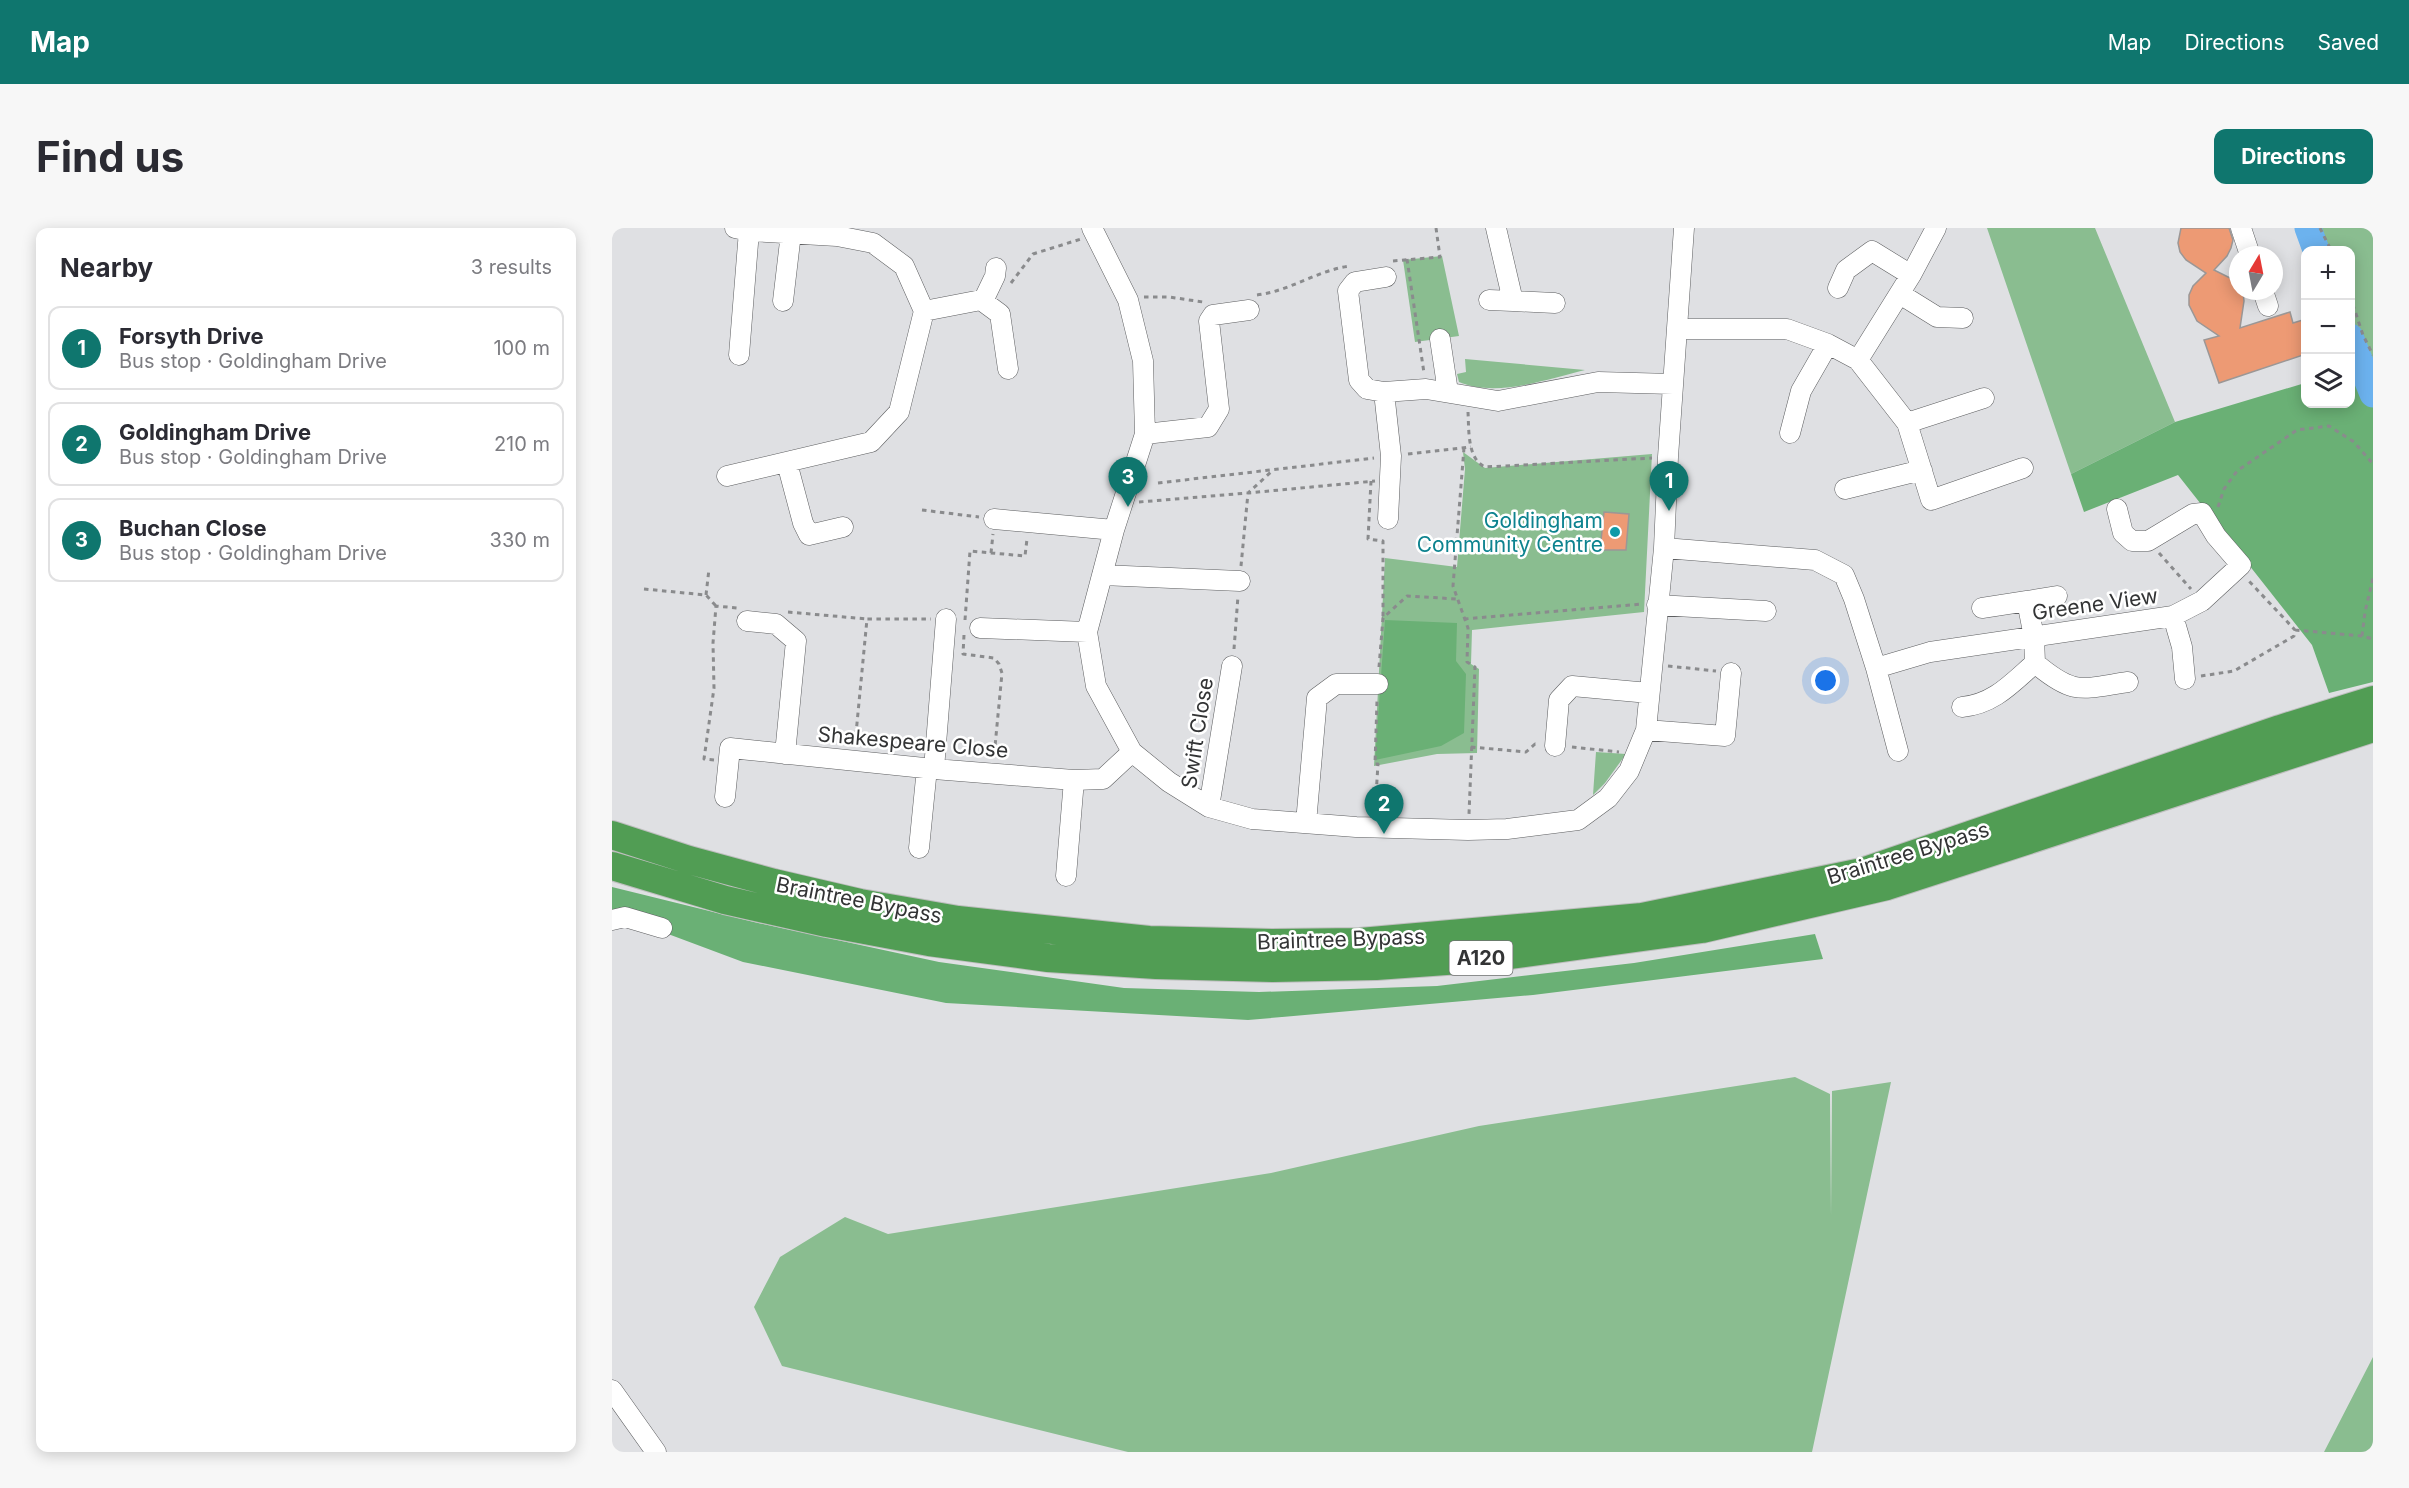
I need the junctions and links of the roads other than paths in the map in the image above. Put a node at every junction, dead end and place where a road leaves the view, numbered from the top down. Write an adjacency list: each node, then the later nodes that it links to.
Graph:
1 (1496, 228): 16 (street)
2 (1684, 228): 23 (street)
3 (1936, 228): 12 (street)
4 (2241, 228): 9 (street)
5 (742, 229): 8 (street); 26 (street)
6 (1094, 231): 35 (street)
7 (837, 232): 8 (street); 21 (street)
8 (791, 233): 17 (street)
9 (2247, 246)
10 (996, 268): 20 (street)
11 (1386, 269): 30 (street)
12 (1911, 274): 13 (street); 14 (street)
13 (1838, 288)
14 (1899, 294): 22 (street); 27 (street)
15 (1489, 300): 16 (street)
16 (1513, 301): 19 (street)
17 (783, 302)
18 (1249, 303): 35 (street)
19 (1555, 303)
20 (987, 305): 21 (street); 28 (street)
21 (924, 311): 38 (street)
22 (1963, 318)
23 (1678, 329): 25 (street); 29 (street)
24 (1440, 339): 31 (street)
25 (1828, 344): 27 (street); 34 (street)
26 (739, 355)
27 (1858, 360): 33 (street)
28 (1008, 369)
29 (1673, 384): 31 (street); 46 (street)
30 (1384, 392): 31 (street); 43 (street)
31 (1457, 393)
32 (1984, 398): 33 (street)
33 (1907, 423): 37 (street)
34 (1790, 433)
35 (1145, 434): 45 (street)
36 (2023, 468): 37 (street)
37 (1922, 470): 40 (street)
38 (789, 472): 39 (street); 44 (street)
39 (727, 476)
40 (1845, 489)
41 (2117, 509): 55 (street, Greene View)
42 (994, 519): 45 (street)
43 (1388, 519)
44 (843, 527)
45 (1114, 530): 47 (street)
46 (1664, 548): 51 (street); 60 (street)
47 (1102, 575): 48 (street); 56 (street)
48 (1240, 581)
49 (2057, 596): 50 (street)
50 (2027, 601): 52 (street); 57 (street)
51 (1657, 603): 53 (street); 65 (street)
52 (1982, 608)
53 (1766, 611)
54 (742, 614): 74 (street)
55 (2174, 616): 57 (street, Greene View); 62 (street)
56 (1087, 632): 73 (street); 75 (street)
57 (2034, 637): 58 (street); 60 (street, Greene View)
58 (2035, 663): 63 (street); 67 (street)
59 (1232, 666): 78 (street, Swift Close)
60 (1876, 668): 72 (street)
61 (1731, 673): 70 (street)
62 (2185, 679)
63 (2128, 682)
64 (1378, 684): 79 (street)
65 (1649, 693): 70 (street); 71 (street)
66 (2373, 700): 68 (highway, Braintree Bypass / A120)
67 (1962, 707)
68 (2328, 728): 69 (highway, Braintree Bypass / A120); 80 (highway, Braintree Bypass / A120); 82 (highway, Braintree Bypass / A120)
69 (2373, 728)
70 (1646, 730): 79 (street)
71 (1555, 746)
72 (1898, 751)
73 (1132, 752): 76 (street, Shakespeare Close); 78 (street)
74 (785, 754): 75 (street, Shakespeare Close); 77 (street, Shakespeare Close)
75 (930, 768): 76 (street, Shakespeare Close); 81 (street)
76 (1074, 780): 83 (street)
77 (725, 797)
78 (1209, 807): 79 (street)
79 (1305, 823)
80 (612, 835)
81 (919, 848)
82 (612, 866)
83 (1066, 876)
84 (612, 920): 85 (street)
85 (662, 928)
86 (612, 1390): 87 (street)
87 (656, 1452)

